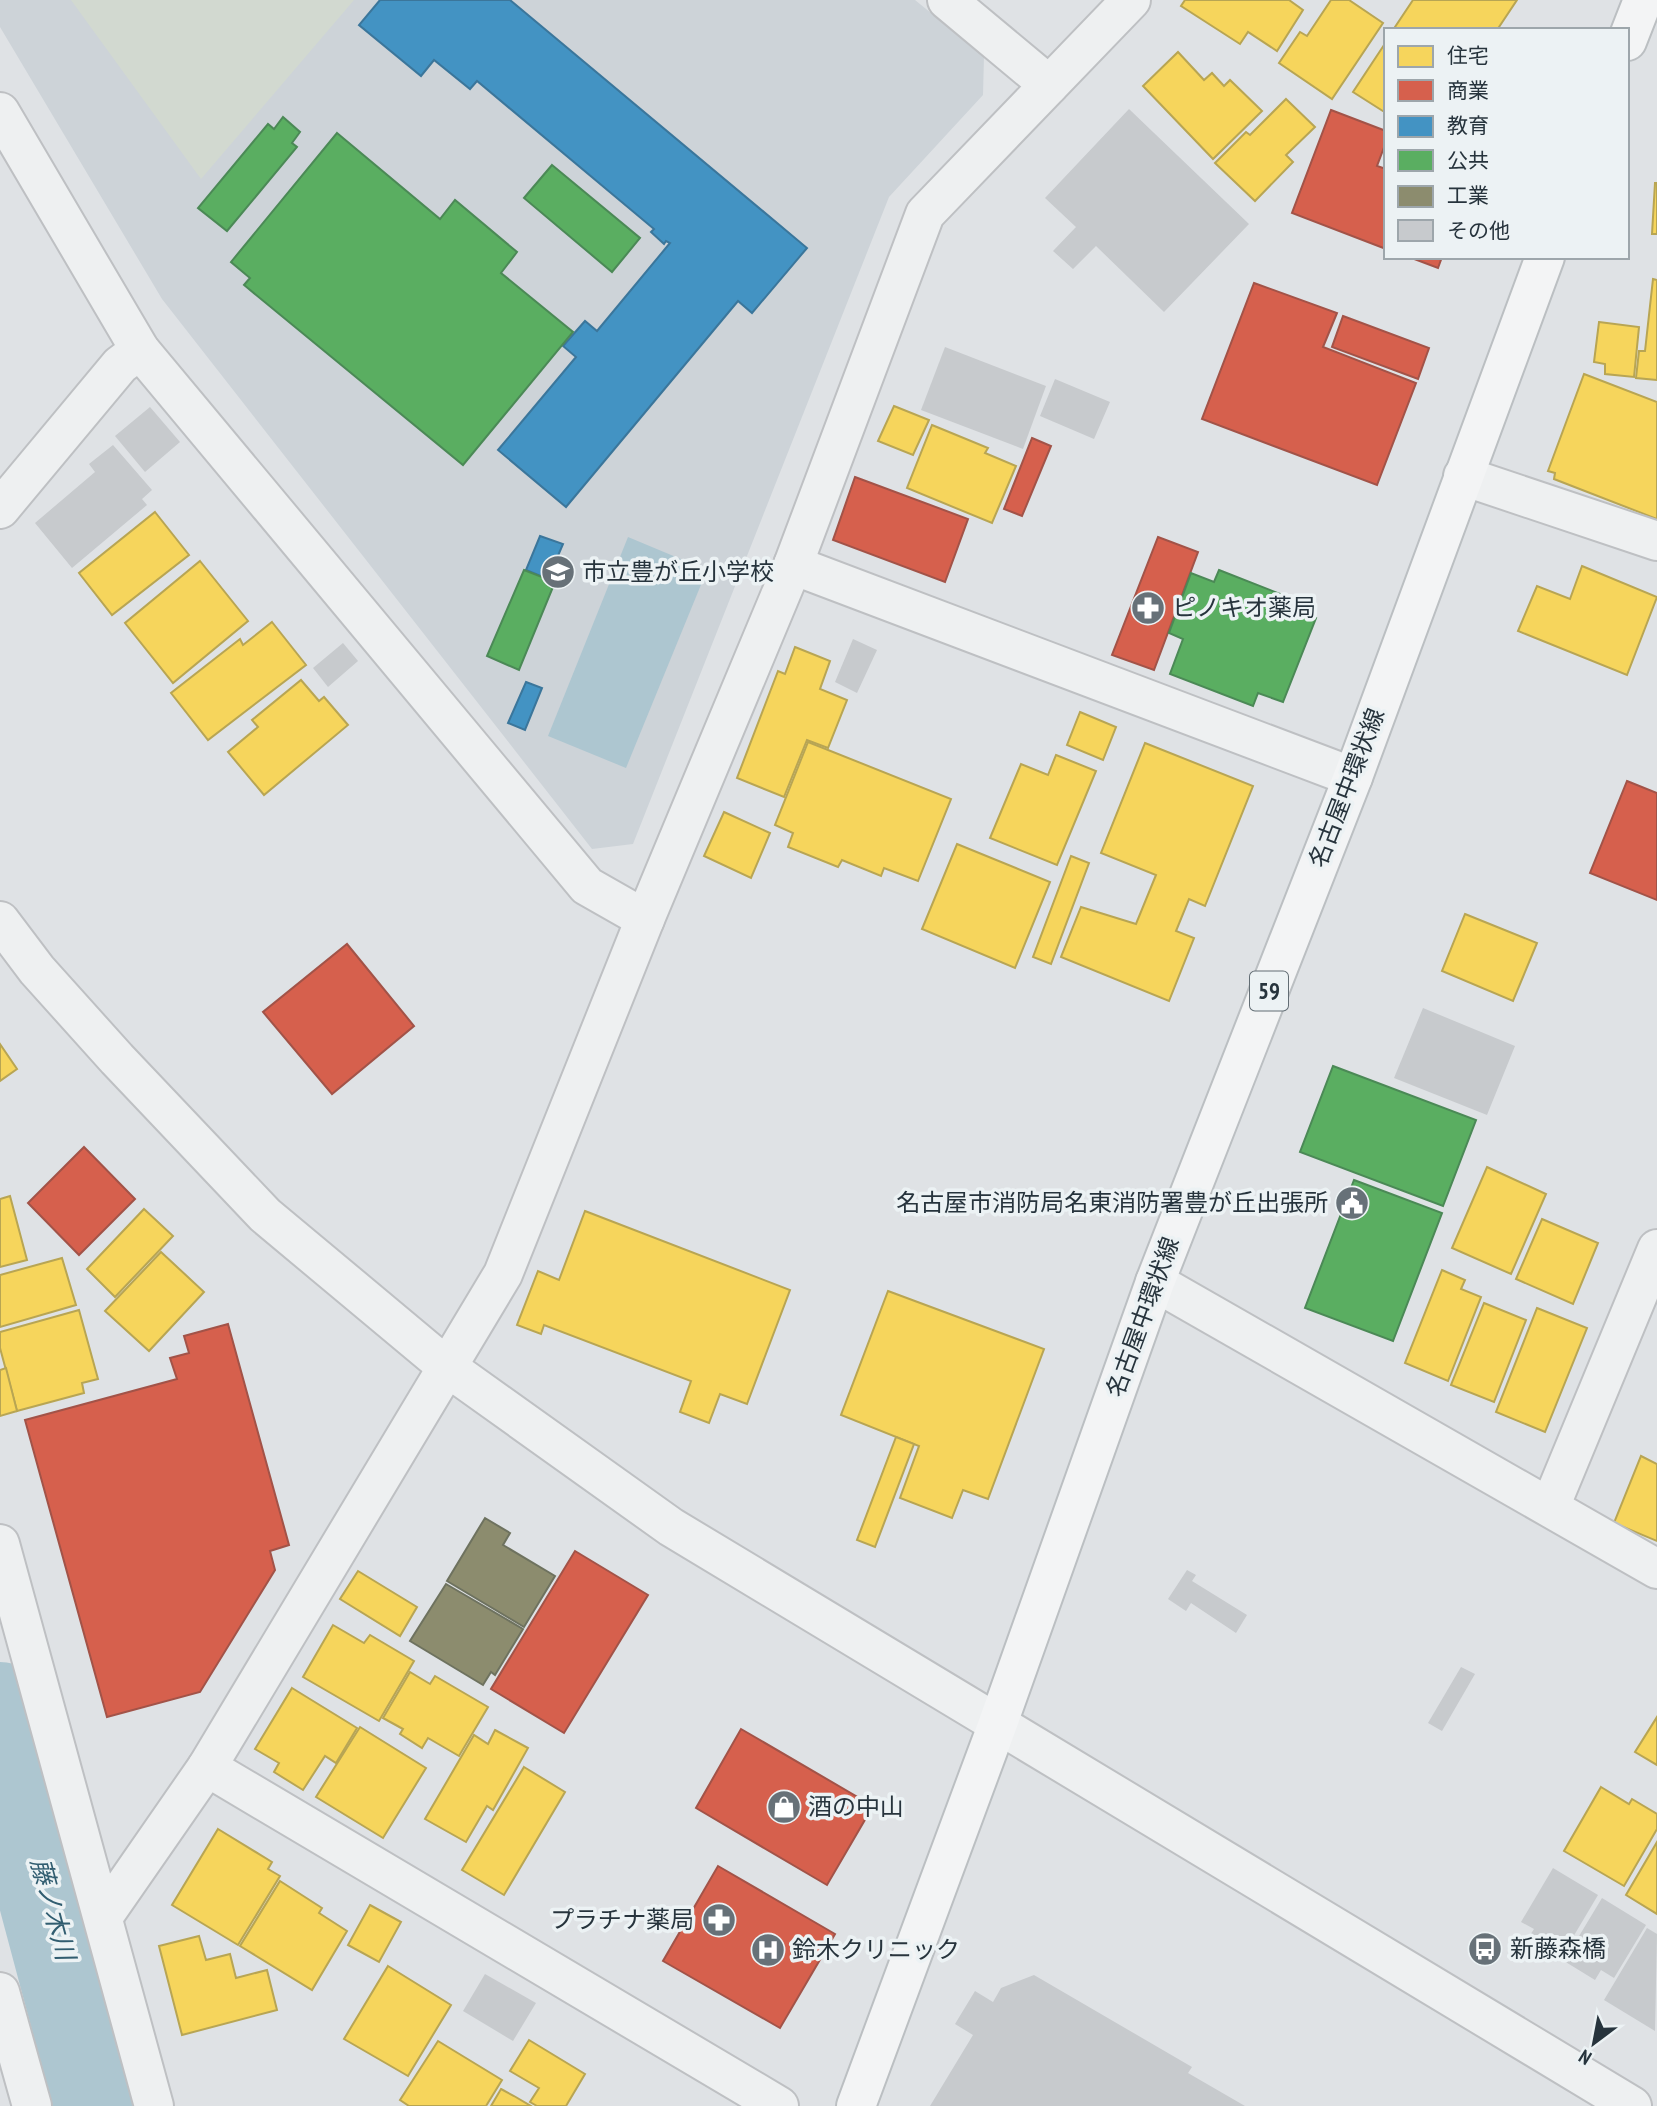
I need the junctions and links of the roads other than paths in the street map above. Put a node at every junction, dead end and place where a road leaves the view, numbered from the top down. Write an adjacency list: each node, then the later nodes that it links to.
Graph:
1 (947, 0): 5 (street)
2 (1131, 0): 5 (street)
3 (1643, 0): 4 (main road)
4 (1629, 36)
5 (1049, 85): 12 (street)
6 (0, 112): 8 (street)
7 (1544, 259): 9 (main road, 名古屋中環状線 / 59)
8 (140, 349): 10 (street); 14 (street)
9 (1463, 475): 11 (street); 13 (main road, 名古屋中環状線 / 59)
10 (0, 509)
11 (1657, 541)
12 (793, 565): 13 (street); 14 (street)
13 (1353, 777): 17 (main road, 名古屋中環状線 / 59)
14 (645, 919): 18 (street)
15 (0, 922): 18 (street)
16 (1657, 1249): 19 (street)
17 (1155, 1282): 19 (street); 22 (main road, 名古屋中環状線 / 59)
18 (447, 1367): 22 (street); 23 (street)
19 (1550, 1507): 21 (street)
20 (0, 1544): 24 (street)
21 (1657, 1569)
22 (997, 1726): 31 (main road, 名古屋中環状線 / 59); 32 (street)
23 (207, 1767): 24 (street); 30 (street)
24 (103, 1917): 29 (street)
25 (0, 1992): 28 (street)
26 (0, 2104): 27 (street)
27 (6, 2106)
28 (32, 2106)
29 (154, 2106)
30 (779, 2106)
31 (856, 2106)
32 (1632, 2106)

